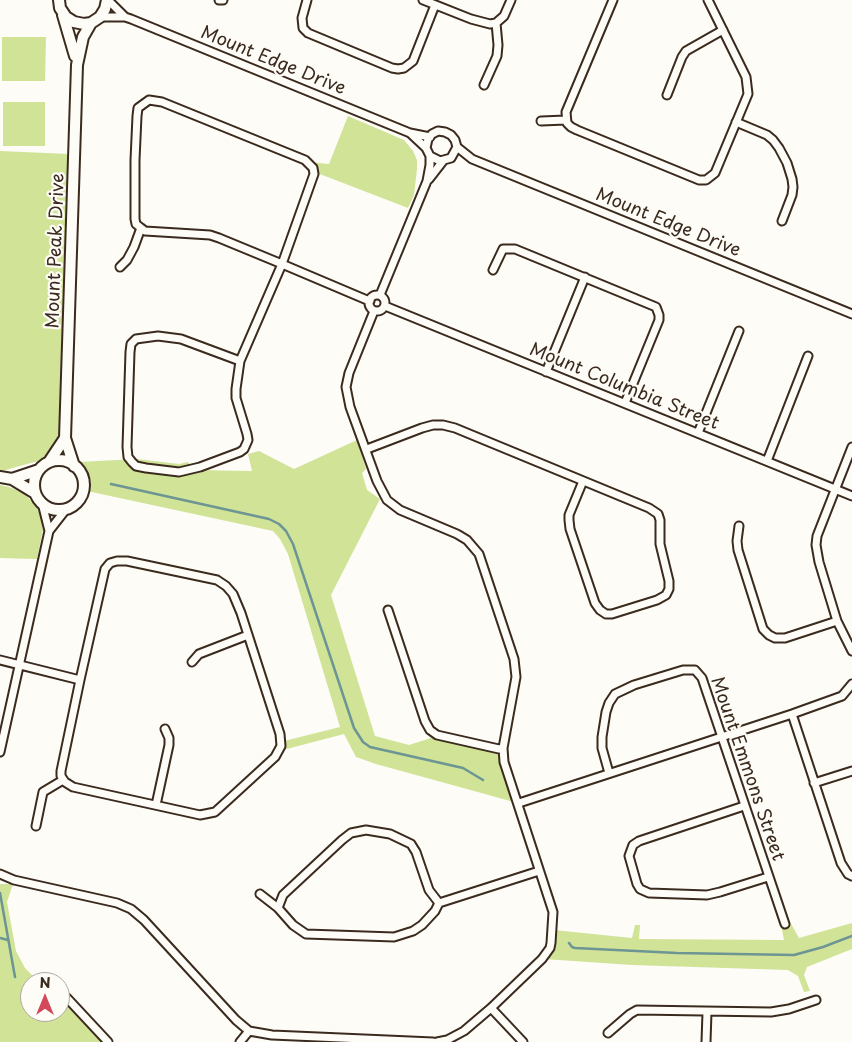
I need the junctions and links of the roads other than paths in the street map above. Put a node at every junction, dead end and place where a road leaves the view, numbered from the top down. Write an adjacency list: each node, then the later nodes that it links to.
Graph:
1 (59, 0): 11 (street, Mount Peak Drive)
2 (108, 0): 12 (street, Mount Edge Drive); 13 (street, Mount Peak Drive)
3 (219, 0): 4 (street)
4 (223, 0)
5 (307, 0): 10 (street)
6 (423, 0): 10 (street)
7 (511, 0): 14 (street)
8 (613, 0): 19 (street)
9 (708, 0): 15 (street)
10 (435, 5): 14 (street)
11 (62, 11): 13 (street); 16 (street, Mount Peak Drive)
12 (125, 17): 13 (street, Mount Edge Drive); 22 (street, Mount Edge Drive)
13 (95, 20): 16 (street, Mount Peak Drive)
14 (496, 23): 17 (street)
15 (723, 30): 18 (street); 21 (street)
16 (77, 65): 48 (street, Mount Peak Drive)
17 (484, 85)
18 (667, 95)
19 (566, 120): 20 (street); 21 (street)
20 (541, 121)
21 (736, 122): 31 (street)
22 (410, 133): 23 (street, Mount Edge Drive); 25 (street, Mount Edge Drive)
23 (430, 136): 24 (street, Mount Edge Drive); 25 (street)
24 (457, 147): 27 (street); 28 (street, Mount Edge Drive)
25 (426, 148): 26 (street, Mount Edge Drive)
26 (430, 156): 29 (street); 30 (street)
27 (451, 158): 28 (street, Mount Edge Drive); 29 (street, Mount Edge Drive)
28 (472, 159): 41 (street, Mount Edge Drive)
29 (443, 161): 30 (street)
30 (427, 181): 37 (street)
31 (782, 220)
32 (140, 228): 33 (street); 33 (street); 34 (street)
33 (282, 264): 38 (street); 44 (street)
34 (120, 268)
35 (493, 270): 36 (street)
36 (585, 278): 45 (street); 46 (street)
37 (380, 295): 38 (street); 39 (street)
38 (370, 301): 40 (street)
39 (385, 306): 40 (street); 45 (street, Mount Columbia Street)
40 (374, 310): 50 (street)
41 (852, 314)
42 (739, 332): 47 (street)
43 (808, 356): 51 (street)
44 (240, 361): 44 (street)
45 (546, 372): 46 (street, Mount Columbia Street)
46 (625, 403): 47 (street, Mount Columbia Street)
47 (698, 433): 51 (street, Mount Columbia Street)
48 (65, 438): 52 (street); 53 (street, Mount Peak Drive)
49 (852, 448): 58 (street)
50 (367, 449): 57 (street); 77 (street)
51 (767, 460): 58 (street, Mount Columbia Street)
52 (48, 462): 53 (street); 54 (street)
53 (74, 466): 62 (street, Mount Peak Drive)
54 (39, 470): 56 (street); 59 (street)
55 (0, 477): 56 (street)
56 (12, 478): 59 (street)
57 (583, 481): 57 (street)
58 (835, 489): 60 (street, Mount Columbia Street); 66 (street)
59 (35, 493): 61 (street, Mount Peak Drive)
60 (852, 496)
61 (42, 503): 62 (street); 64 (street, Mount Peak Drive)
62 (67, 508): 64 (street, Mount Peak Drive)
63 (739, 526): 66 (street)
64 (49, 531): 71 (street, Mount Peak Drive)
65 (388, 610): 77 (street)
66 (837, 621): 68 (street)
67 (248, 635): 70 (street); 72 (street); 84 (street)
68 (852, 651)
69 (0, 660): 71 (street)
70 (192, 662)
71 (20, 665): 72 (street); 78 (street, Mount Peak Drive)
72 (80, 680): 81 (street)
73 (852, 684): 74 (street)
74 (792, 714): 76 (street); 82 (street)
75 (165, 729): 84 (street)
76 (721, 737): 80 (street); 80 (street, Mount Emmons Street); 85 (street, Mount Emmons Street)
77 (503, 748): 83 (street)
78 (0, 752)
79 (852, 771): 82 (street)
80 (608, 773): 83 (street)
81 (63, 780): 84 (street); 86 (street)
82 (814, 783): 89 (street)
83 (519, 803): 87 (street)
84 (156, 805)
85 (744, 806): 90 (street, Mount Emmons Street); 90 (street)
86 (36, 826)
87 (539, 871): 94 (street); 99 (street)
88 (0, 874): 92 (street)
89 (852, 876)
90 (768, 877): 96 (street, Mount Emmons Street)
91 (0, 880): 92 (street)
92 (14, 880): 101 (street)
93 (260, 894): 95 (street)
94 (439, 903): 95 (street); 95 (street)
95 (278, 908)
96 (785, 924)
97 (816, 1000): 100 (street)
98 (70, 1001): 103 (street)
99 (492, 1008): 106 (street); 107 (street)
100 (707, 1012): 102 (street); 108 (street)
101 (248, 1030): 104 (street); 105 (street)
102 (608, 1033)
103 (108, 1042)
104 (240, 1042)
105 (433, 1042)
106 (438, 1042)
107 (523, 1042)
108 (706, 1042)

